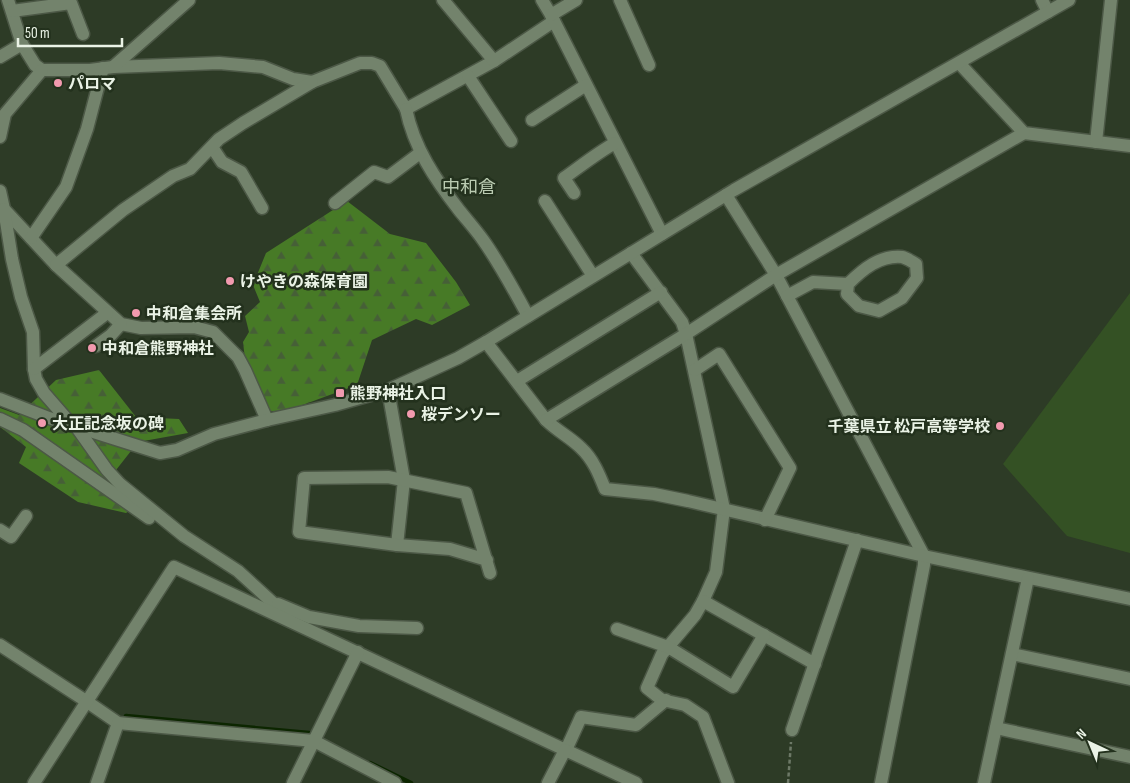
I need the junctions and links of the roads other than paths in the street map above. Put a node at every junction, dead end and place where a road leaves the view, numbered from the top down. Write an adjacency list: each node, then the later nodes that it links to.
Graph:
1 (190, 0): 17 (street)
2 (443, 0): 14 (street)
3 (542, 0): 10 (street)
4 (576, 0): 10 (street)
5 (620, 0): 16 (street)
6 (1069, 0): 9 (street)
7 (1111, 0): 27 (street)
8 (10, 5): 11 (street); 12 (street)
9 (1045, 6): 15 (street)
10 (552, 18): 14 (street); 21 (street)
11 (83, 34)
12 (22, 44): 13 (street); 18 (street)
13 (0, 57)
14 (494, 61): 19 (street)
15 (959, 63): 24 (street); 34 (street)
16 (649, 65)
17 (108, 67): 18 (street); 20 (street); 40 (street)
18 (42, 70): 25 (street)
19 (468, 76): 22 (street); 26 (street)
20 (312, 82): 22 (street); 30 (street)
21 (586, 85): 23 (street); 28 (street)
22 (406, 109): 31 (street)
23 (532, 120)
24 (1024, 133): 27 (street); 43 (street)
25 (0, 137)
26 (511, 141)
27 (1096, 142): 29 (street)
28 (615, 143): 33 (street); 39 (street)
29 (1130, 146)
30 (212, 147): 37 (street); 42 (street)
31 (420, 153): 36 (street); 49 (street)
32 (0, 191): 38 (street)
33 (574, 192)
34 (726, 195): 39 (street); 43 (street)
35 (545, 200): 44 (street)
36 (334, 203)
37 (262, 208)
38 (4, 209): 40 (street); 54 (street)
39 (662, 234): 41 (street)
40 (31, 238): 42 (street)
41 (631, 253): 44 (street); 46 (street)
42 (56, 265): 48 (street)
43 (776, 274): 47 (street); 51 (street)
44 (593, 276): 49 (street)
45 (848, 284): 45 (street); 47 (street)
46 (661, 292): 51 (street); 56 (street)
47 (787, 296): 71 (street)
48 (107, 313): 50 (street); 54 (street)
49 (528, 316): 52 (street)
50 (120, 324): 53 (street); 60 (street)
51 (686, 334): 55 (street); 61 (street)
52 (486, 342): 56 (street); 57 (street)
53 (96, 346)
54 (34, 369): 62 (street)
55 (694, 370): 64 (street); 66 (street)
56 (517, 381): 61 (street)
57 (388, 390): 60 (street); 63 (street)
58 (0, 399): 62 (street)
59 (0, 418): 68 (street)
60 (267, 420): 62 (street)
61 (546, 420): 64 (street)
62 (73, 425): 68 (street)
63 (404, 480): 70 (street); 70 (street); 72 (street)
64 (724, 509): 66 (street); 77 (street)
65 (26, 516): 67 (street)
66 (765, 520): 69 (street)
67 (0, 530)
68 (177, 531): 76 (street)
69 (857, 540): 71 (street); 86 (street)
70 (397, 545): 72 (street)
71 (924, 556): 74 (street); 103 (street)
72 (487, 560): 73 (street)
73 (490, 573)
74 (1028, 578): 75 (street); 85 (street)
75 (1130, 600)
76 (271, 601): 78 (street); 79 (street)
77 (703, 602): 81 (street); 83 (street)
78 (295, 623): 84 (street); 89 (street)
79 (416, 628)
80 (616, 629): 83 (street)
81 (764, 635): 83 (street); 86 (street)
82 (0, 645): 89 (street)
83 (668, 647): 88 (street)
84 (358, 652): 93 (street); 94 (street)
85 (1012, 654): 87 (street); 91 (street)
86 (815, 664): 92 (street)
87 (1130, 679)
88 (666, 700): 94 (street); 102 (street)
89 (86, 701): 90 (street); 96 (street)
90 (118, 723): 93 (street); 97 (street)
91 (996, 728): 95 (street); 104 (street)
92 (792, 730)
93 (314, 741): 98 (street); 99 (street)
94 (565, 750): 100 (street); 101 (street)
95 (1130, 757)
96 (34, 783)
97 (97, 783)
98 (293, 783)
99 (395, 783)
100 (548, 783)
101 (636, 783)
102 (728, 783)
103 (881, 783)
104 (984, 783)

